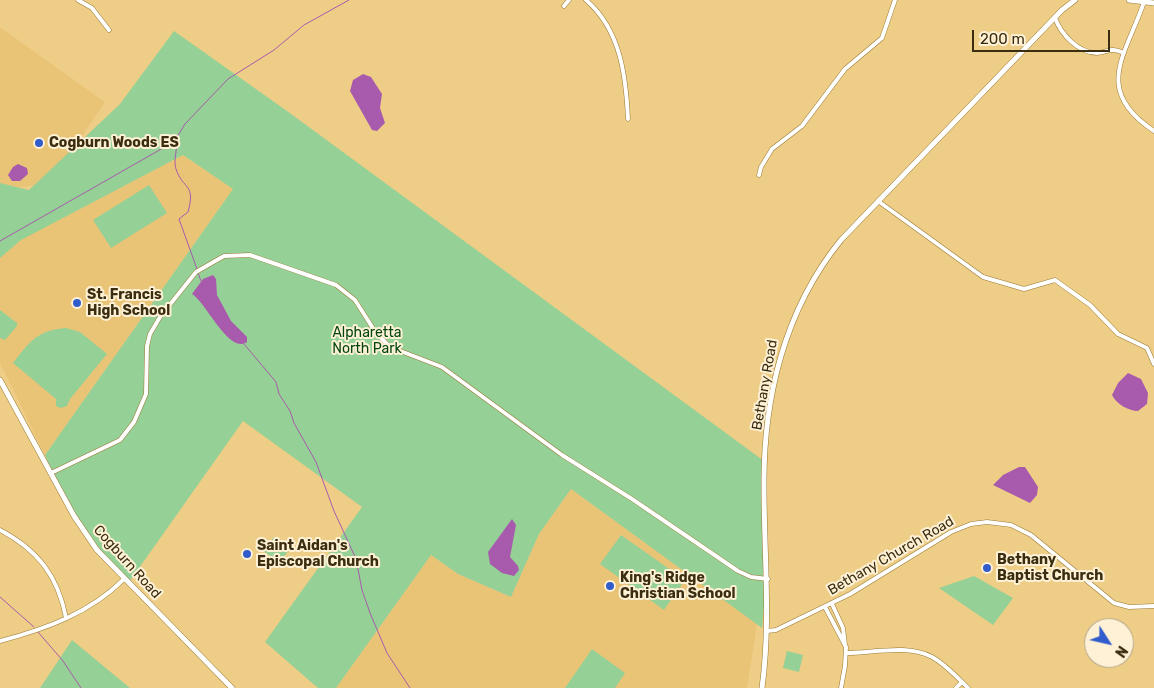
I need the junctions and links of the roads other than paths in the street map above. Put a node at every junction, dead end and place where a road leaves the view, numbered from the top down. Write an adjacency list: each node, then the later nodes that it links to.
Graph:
1 (78, 0): 14 (street)
2 (569, 0): 11 (street)
3 (586, 0): 16 (street)
4 (895, 0): 18 (street)
5 (1067, 0): 12 (street, Bethany Road)
6 (1075, 0): 12 (street, Bethany Road)
7 (1129, 0): 8 (street)
8 (1136, 0): 9 (street)
9 (1144, 2): 10 (street); 15 (street)
10 (1154, 3)
11 (564, 6)
12 (1062, 10): 13 (street, Bethany Road)
13 (1055, 18): 15 (street); 19 (street, Bethany Road)
14 (109, 30)
15 (1124, 53): 17 (street)
16 (628, 120)
17 (1154, 131)
18 (759, 175)
19 (878, 201): 20 (street); 25 (street, Bethany Road)
20 (1154, 364)
21 (0, 380): 22 (street, Cogburn Road)
22 (51, 473): 24 (street, Cogburn Road); 25 (street)
23 (0, 530): 29 (street)
24 (124, 579): 29 (street); 35 (street, Cogburn Road)
25 (768, 579): 30 (street, Bethany Road)
26 (832, 604): 27 (street, Bethany Church Road); 28 (street, Bethany Church Road); 32 (street)
27 (1154, 606)
28 (825, 607): 30 (street, Bethany Church Road); 32 (street)
29 (66, 618): 31 (street)
30 (767, 631): 36 (street, Bethany Road)
31 (0, 642)
32 (846, 647): 33 (street)
33 (846, 653): 34 (street); 37 (street)
34 (962, 682): 38 (street); 39 (street)
35 (232, 688)
36 (762, 688)
37 (841, 688)
38 (956, 688)
39 (968, 688)

